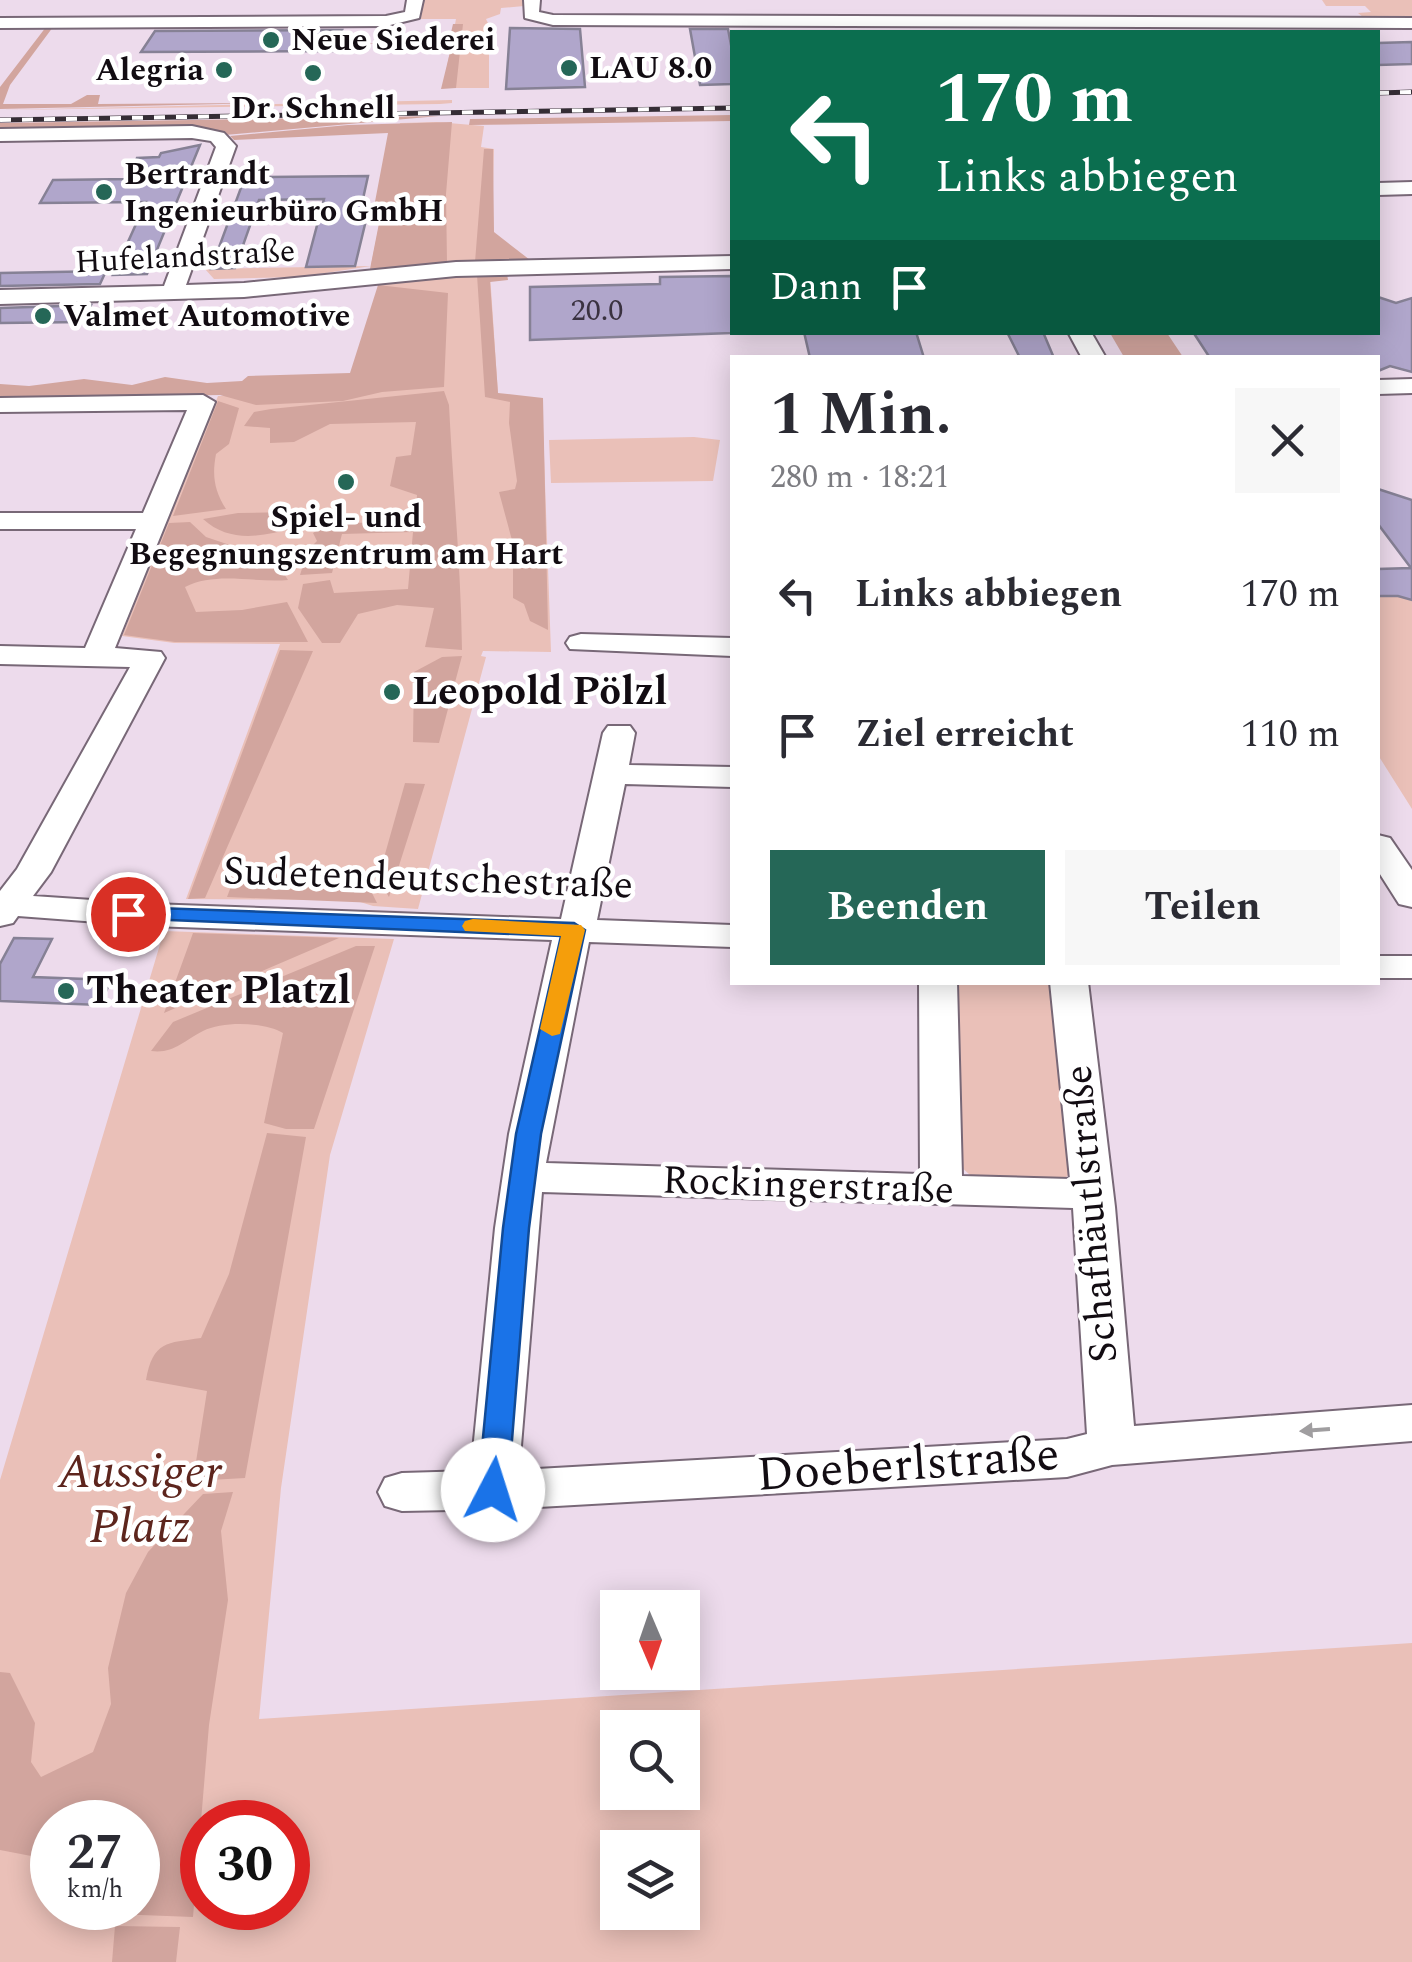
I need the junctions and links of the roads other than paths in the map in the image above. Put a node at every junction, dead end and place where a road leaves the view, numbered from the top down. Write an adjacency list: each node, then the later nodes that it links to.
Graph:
1 (415, 0): 4 (street)
2 (532, 0): 6 (street)
3 (893, 0): 6 (street)
4 (0, 23)
5 (1412, 23): 6 (street)
6 (905, 26)
7 (0, 135): 11 (street)
8 (1412, 188): 9 (street)
9 (1380, 189)
10 (730, 262): 11 (street, Hufelandstraße)
11 (172, 293): 12 (street, Hufelandstraße)
12 (0, 297)
13 (1380, 386): 14 (street)
14 (1412, 386)
15 (0, 405): 16 (street)
16 (156, 520): 17 (street); 21 (street)
17 (0, 521)
18 (581, 643): 19 (street)
19 (730, 647)
20 (0, 655): 21 (street)
21 (96, 657): 27 (street)
22 (619, 732): 23 (street)
23 (610, 774): 24 (street); 28 (street)
24 (730, 777)
25 (1380, 847): 26 (street)
26 (1412, 896)
27 (4, 908): 28 (street, Sudetendeutschestraße)
28 (574, 930): 29 (street, Sudetendeutschestraße); 34 (street)
29 (730, 936)
30 (1380, 967): 31 (street)
31 (1412, 967)
32 (938, 985): 35 (street)
33 (1068, 985): 36 (street, Schafhäutlstraße)
34 (523, 1177): 35 (street, Rockingerstraße); 39 (street)
35 (941, 1190): 36 (street, Rockingerstraße)
36 (1092, 1194): 38 (street, Schafhäutlstraße)
37 (1412, 1423): 38 (street, Doeberlstraße, one-way to 38)
38 (1112, 1446): 39 (street, Doeberlstraße)
39 (493, 1490): 40 (street, Doeberlstraße)
40 (402, 1492)

